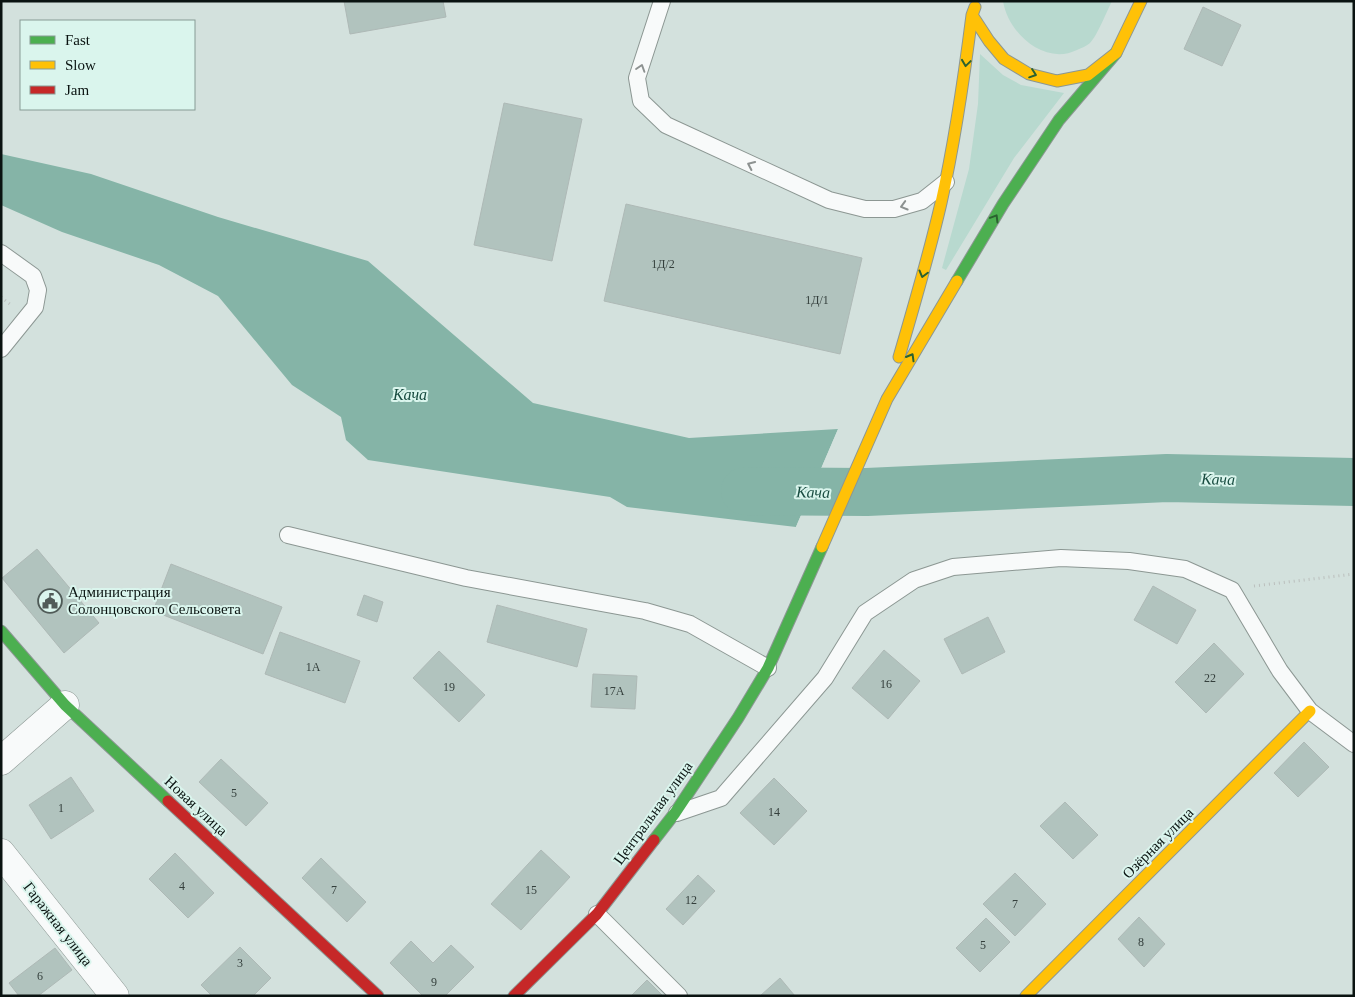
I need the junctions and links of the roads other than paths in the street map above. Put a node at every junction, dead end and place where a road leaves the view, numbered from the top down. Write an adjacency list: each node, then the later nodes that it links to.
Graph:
1 (662, 1): 6 (lane, one-way to 1)
2 (960, 1): 4 (lane)
3 (1141, 1): 5 (street)
4 (974, 8): 5 (street, one-way to 5); 6 (street, one-way to 6)
5 (1116, 53): 9 (street, one-way to 5)
6 (946, 182): 9 (street, one-way to 9)
7 (1, 253): 8 (lane)
8 (1, 349)
9 (887, 399): 12 (street, Центральная улица)
10 (288, 535): 12 (lane)
11 (1, 631): 13 (street, Новая улица)
12 (768, 668): 17 (street, Центральная улица)
13 (66, 705): 16 (street); 21 (street, Новая улица)
14 (1310, 711): 15 (lane); 17 (lane); 24 (street, Озёрная улица)
15 (1354, 744)
16 (1, 760)
17 (675, 813): 19 (street, Центральная улица)
18 (1, 853): 20 (street, Гаражная улица)
19 (597, 914): 22 (street, Центральная улица); 23 (lane)
20 (114, 996)
21 (378, 996)
22 (514, 996)
23 (679, 996)
24 (1026, 996)

